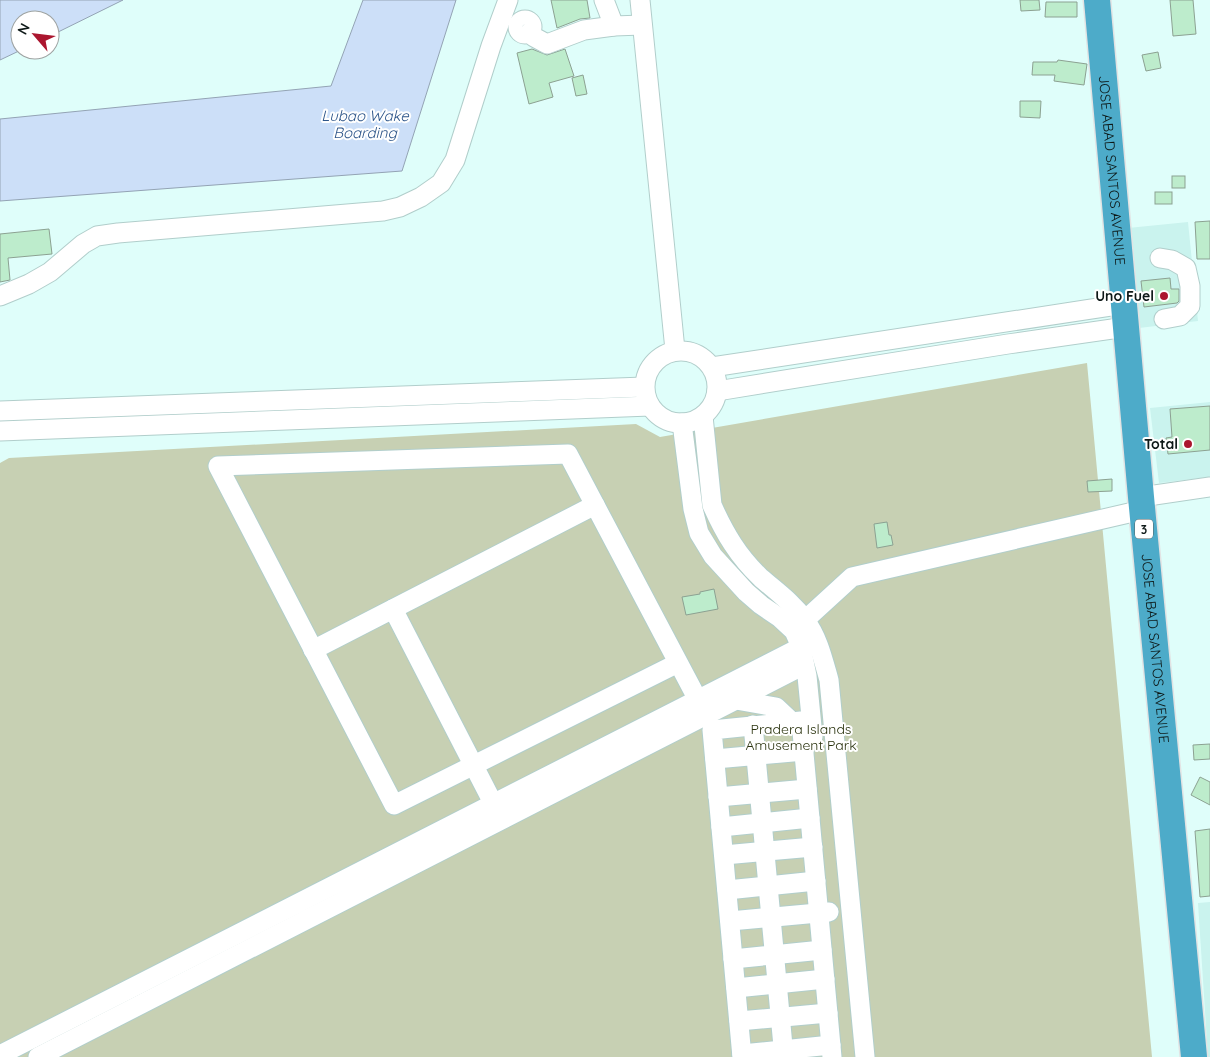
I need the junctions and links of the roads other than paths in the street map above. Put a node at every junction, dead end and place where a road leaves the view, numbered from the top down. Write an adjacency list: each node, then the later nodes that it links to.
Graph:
1 (604, 0): 6 (street)
2 (640, 0): 5 (street)
3 (1097, 0): 9 (highway, JOSE ABAD SANTOS AVENUE / 3)
4 (515, 18): 6 (street); 8 (street)
5 (642, 25): 6 (street); 13 (street)
6 (614, 26)
7 (1160, 258): 10 (street)
8 (0, 296)
9 (1125, 315): 11 (street); 12 (street); 23 (highway, JOSE ABAD SANTOS AVENUE / 3)
10 (1164, 319)
11 (1004, 322): 12 (street); 14 (street)
12 (1008, 344): 16 (street)
13 (675, 350): 14 (street); 15 (street)
14 (712, 367): 16 (street)
15 (644, 387): 17 (street); 18 (street)
16 (717, 391): 19 (street)
17 (650, 406): 20 (street); 21 (street)
18 (0, 411)
19 (703, 416): 20 (street); 26 (street)
20 (682, 423): 28 (street)
21 (0, 431)
22 (1210, 487): 23 (street)
23 (1142, 503): 26 (street); 69 (highway, JOSE ABAD SANTOS AVENUE / 3)
24 (595, 505): 25 (street); 27 (street); 29 (street)
25 (393, 609): 27 (street); 37 (street)
26 (806, 620): 68 (street)
27 (313, 650): 37 (street)
28 (803, 656): 30 (street); 31 (street); 51 (street)
29 (678, 663): 30 (street); 37 (street)
30 (698, 700): 41 (street)
31 (736, 700): 32 (street); 67 (street)
32 (792, 722): 33 (street); 34 (street)
33 (753, 726): 35 (street); 36 (street)
34 (804, 750): 35 (street); 38 (street)
35 (756, 755): 36 (street); 39 (street)
36 (715, 759): 40 (street)
37 (474, 765): 41 (street)
38 (807, 788): 39 (street); 42 (street)
39 (759, 793): 40 (street); 43 (street)
40 (718, 797): 44 (street)
41 (493, 803): 65 (street)
42 (810, 818): 43 (street); 45 (street)
43 (762, 823): 44 (street); 46 (street)
44 (721, 827): 47 (street)
45 (813, 847): 46 (street); 48 (street)
46 (765, 852): 47 (street); 49 (street)
47 (724, 856): 50 (street)
48 (816, 881): 49 (street); 51 (street)
49 (768, 886): 50 (street); 52 (street)
50 (727, 890): 53 (street)
51 (824, 912): 52 (street); 54 (street); 64 (street)
52 (771, 916): 53 (street); 55 (street)
53 (730, 921): 56 (street)
54 (822, 950): 55 (street); 57 (street)
55 (775, 955): 56 (street); 58 (street)
56 (733, 959): 59 (street)
57 (825, 979): 58 (street); 60 (street)
58 (777, 984): 59 (street); 61 (street)
59 (736, 988): 62 (street)
60 (828, 1013): 61 (street); 64 (street)
61 (781, 1017): 62 (street); 63 (street)
62 (739, 1022): 66 (street)
63 (784, 1053): 64 (street); 66 (street)
64 (835, 1053)
65 (0, 1055)
66 (742, 1056)
67 (38, 1057)
68 (865, 1057)
69 (1194, 1057)

